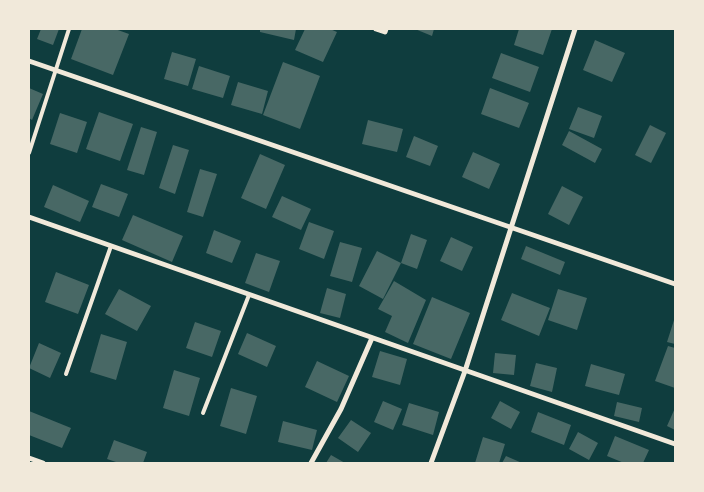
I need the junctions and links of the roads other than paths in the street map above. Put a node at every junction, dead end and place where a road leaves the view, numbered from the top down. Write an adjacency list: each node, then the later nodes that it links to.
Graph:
1 (69, 29): 6 (lane)
2 (376, 29): 3 (street)
3 (386, 29)
4 (575, 29): 9 (street)
5 (29, 61): 6 (street)
6 (55, 70): 7 (lane); 9 (street)
7 (29, 153)
8 (29, 217): 10 (street)
9 (510, 227): 11 (street); 14 (street)
10 (111, 246): 12 (street); 15 (lane)
11 (675, 284)
12 (249, 294): 13 (street); 16 (lane)
13 (372, 338): 14 (street); 21 (street)
14 (465, 371): 17 (street); 19 (street)
15 (66, 374)
16 (203, 413)
17 (675, 444)
18 (29, 458): 20 (street)
19 (432, 461): 22 (street)
20 (43, 463)
21 (311, 463)
22 (440, 463)

